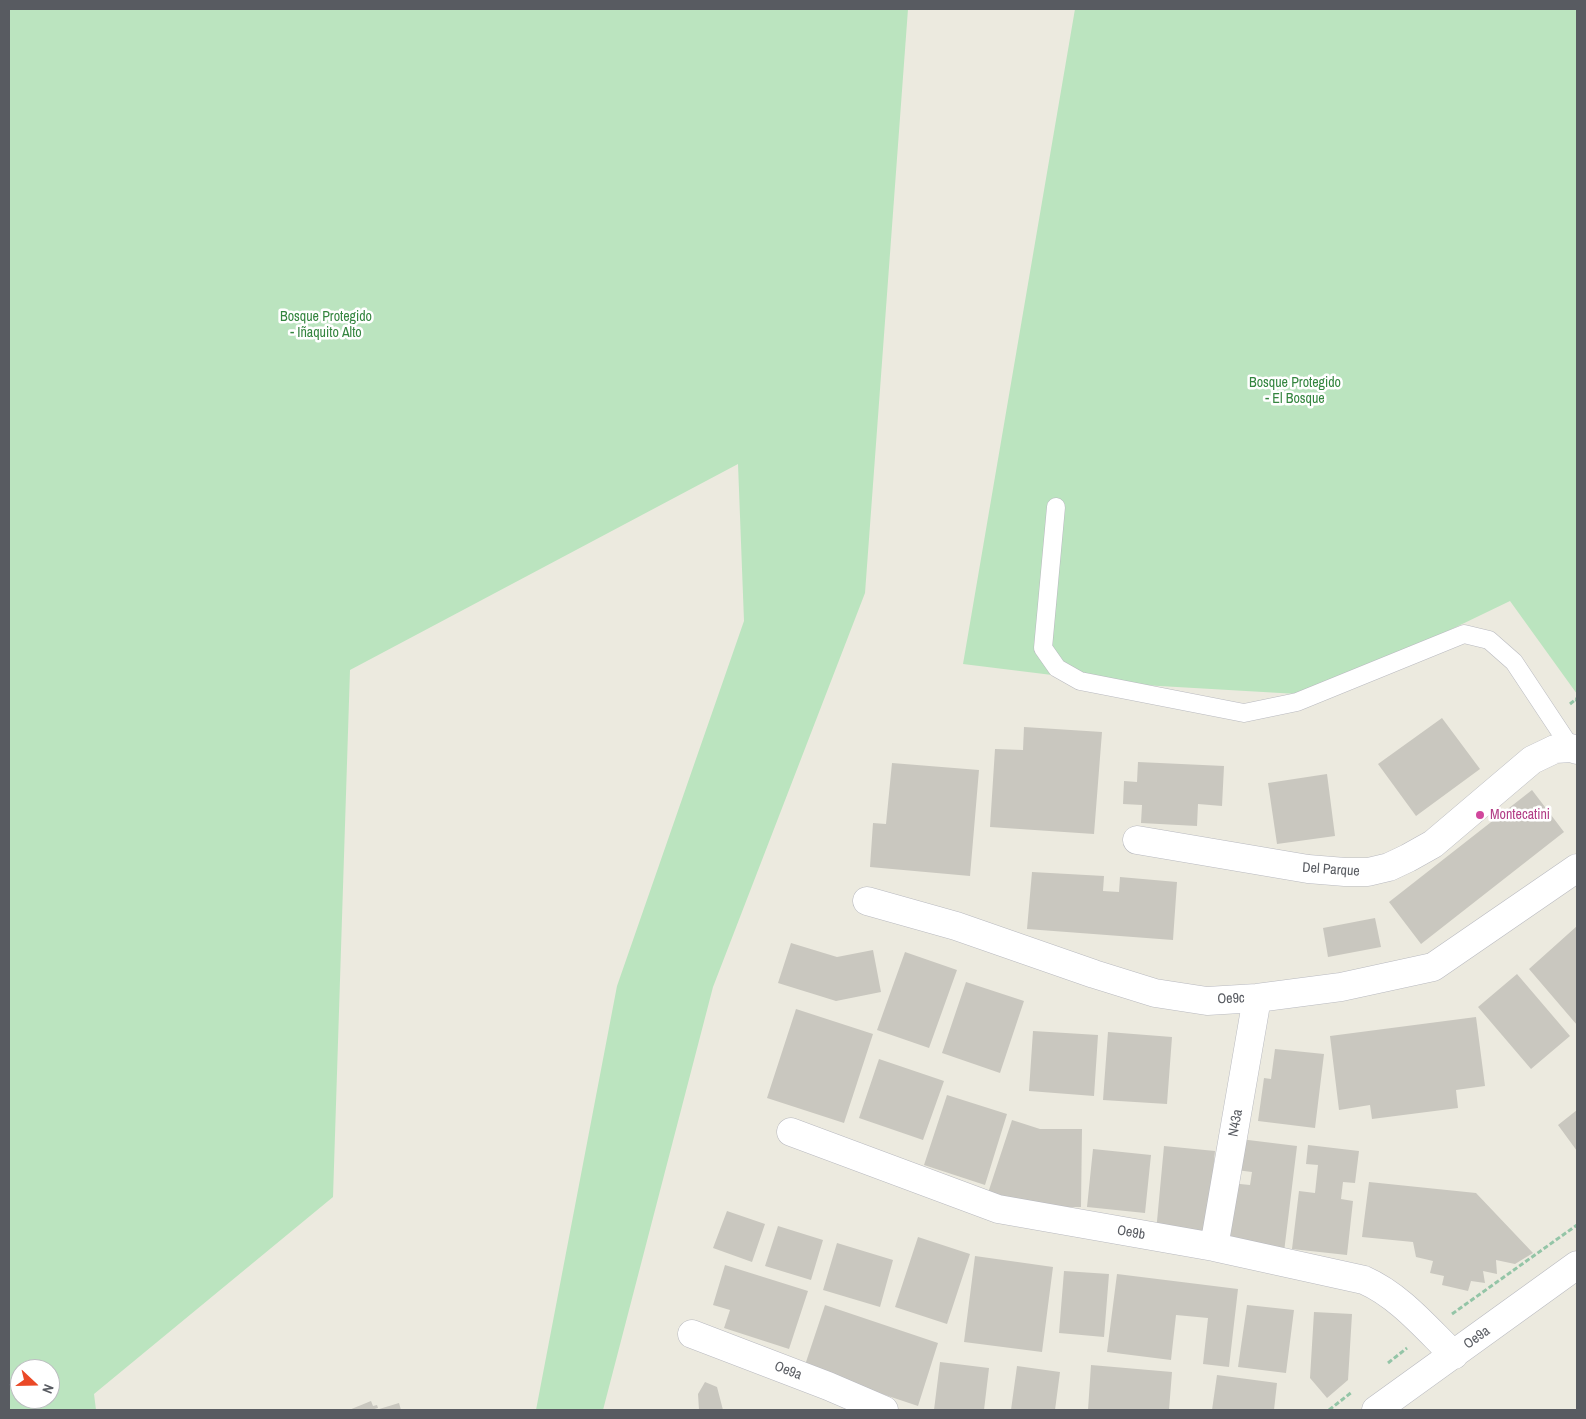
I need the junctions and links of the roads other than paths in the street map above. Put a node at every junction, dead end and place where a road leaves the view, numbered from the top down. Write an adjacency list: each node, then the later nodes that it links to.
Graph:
1 (1056, 507): 2 (lane)
2 (1574, 749): 3 (street, Del Parque)
3 (1137, 840)
4 (1577, 868): 6 (street, Oe9c)
5 (867, 901): 6 (street, Oe9c)
6 (1257, 998): 8 (street, N43a)
7 (791, 1132): 8 (street, Oe9b)
8 (1214, 1247): 11 (street, Oe9b)
9 (1577, 1265): 11 (street, Oe9a)
10 (692, 1334): 12 (street, Oe9a)
11 (1454, 1355): 13 (street, Oe9a)
12 (884, 1410)
13 (1376, 1410)

